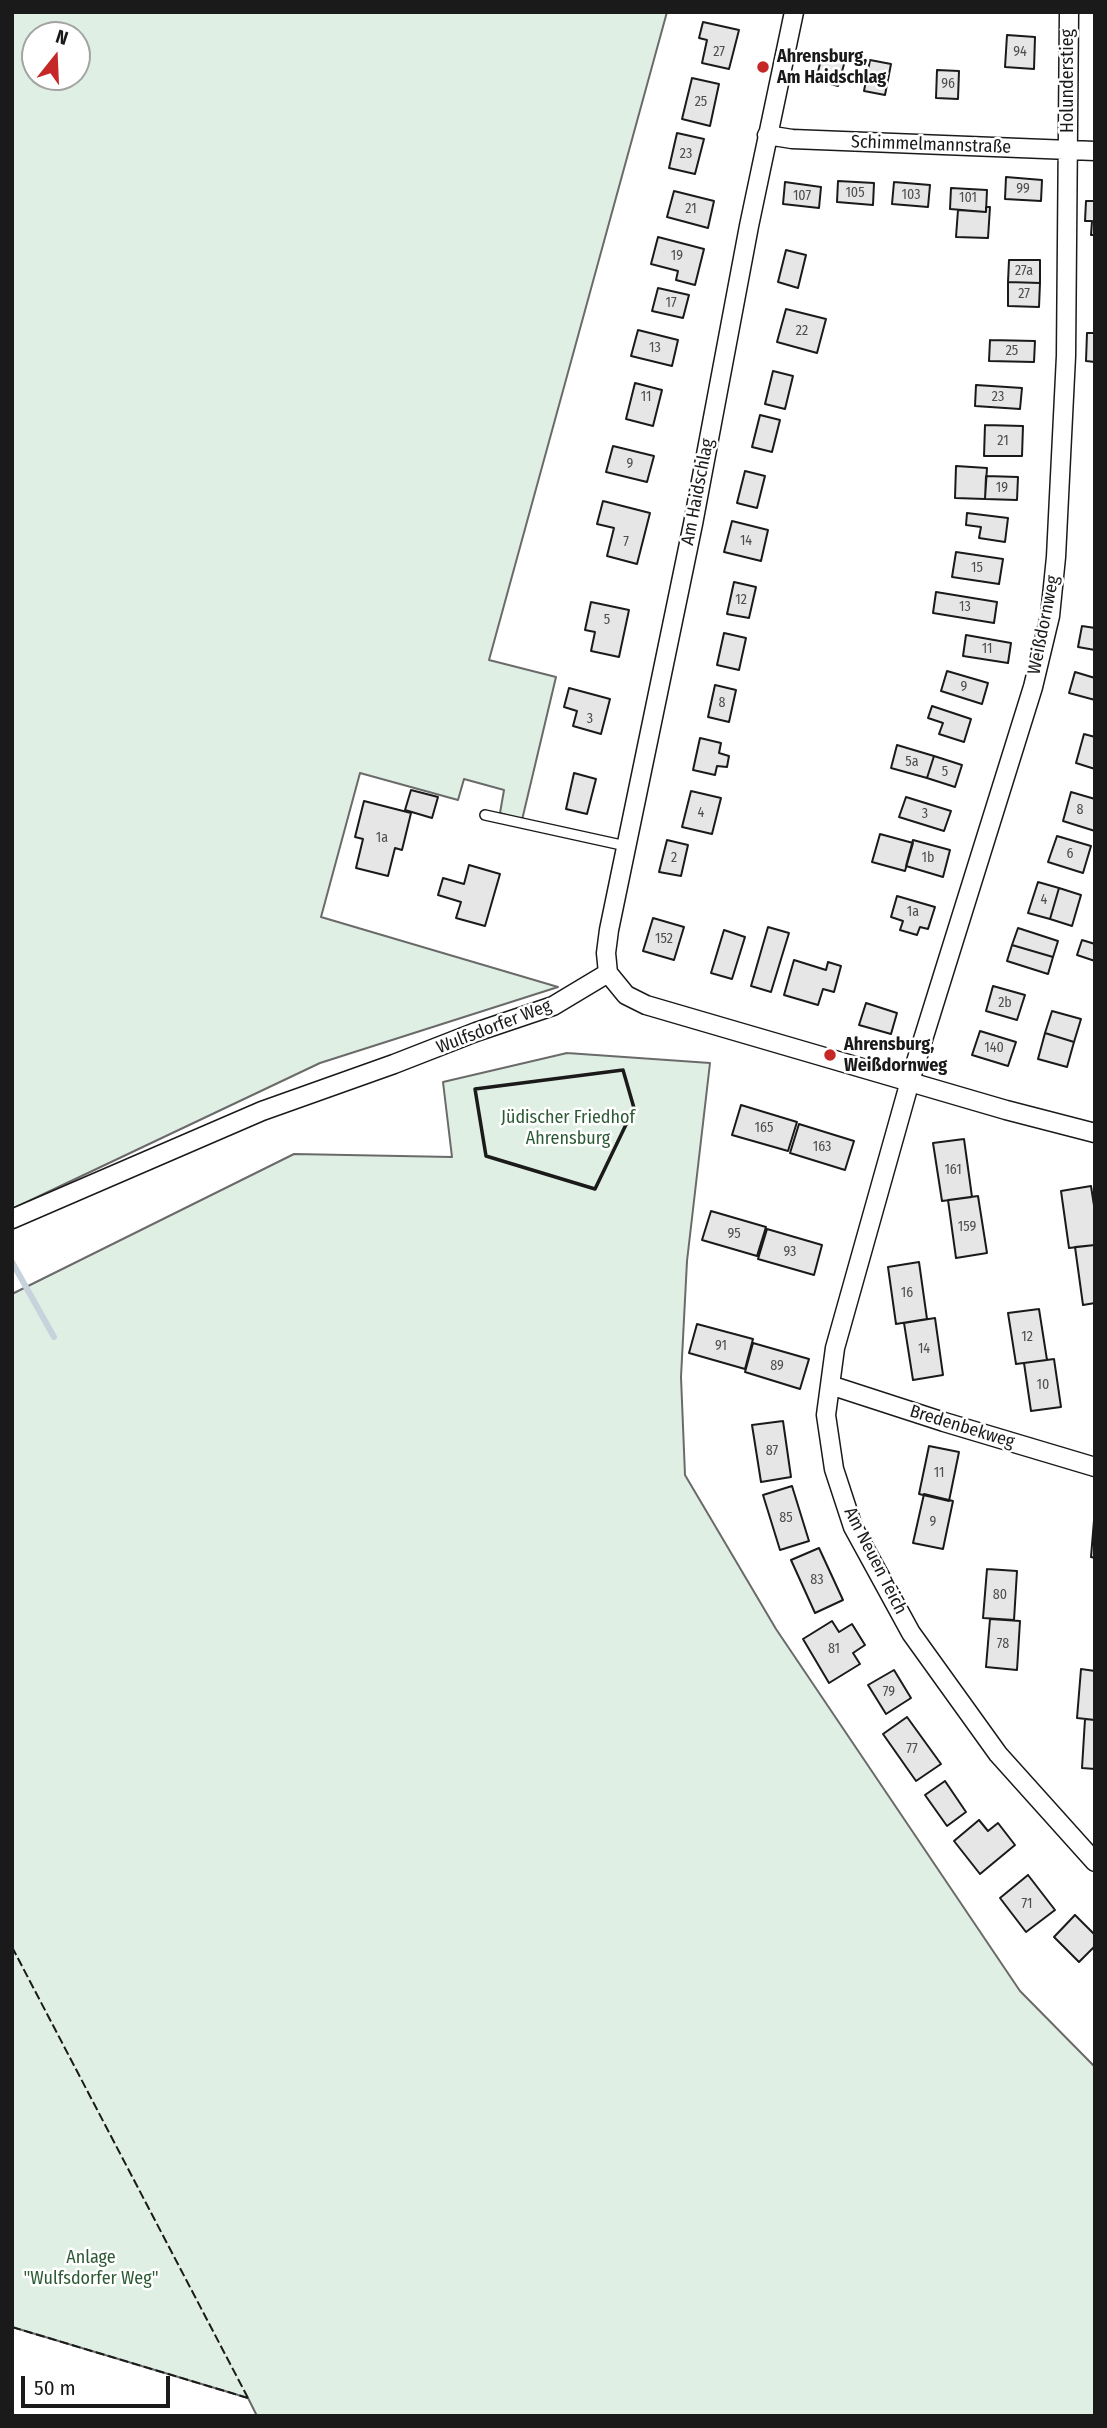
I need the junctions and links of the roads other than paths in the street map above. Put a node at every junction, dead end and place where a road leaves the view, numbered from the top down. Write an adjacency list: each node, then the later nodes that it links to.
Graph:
1 (793, 12): 3 (street, Am Haidschlag)
2 (1069, 12): 4 (street, Holunderstieg)
3 (767, 135): 4 (street, Schimmelmannstraße); 7 (street, Am Haidschlag)
4 (1068, 150): 5 (street, Schimmelmannstraße); 9 (street, Weißdornweg)
5 (1095, 151)
6 (485, 815): 7 (lane)
7 (626, 846): 8 (street, Am Haidschlag)
8 (608, 973): 9 (street); 11 (street, Wulfsdorfer Weg)
9 (910, 1081): 10 (street); 12 (street, Am Neuen Teich)
10 (1095, 1133)
11 (12, 1219)
12 (830, 1385): 13 (street, Bredenbekweg); 14 (street, Am Neuen Teich)
13 (1095, 1467)
14 (1095, 1863)

